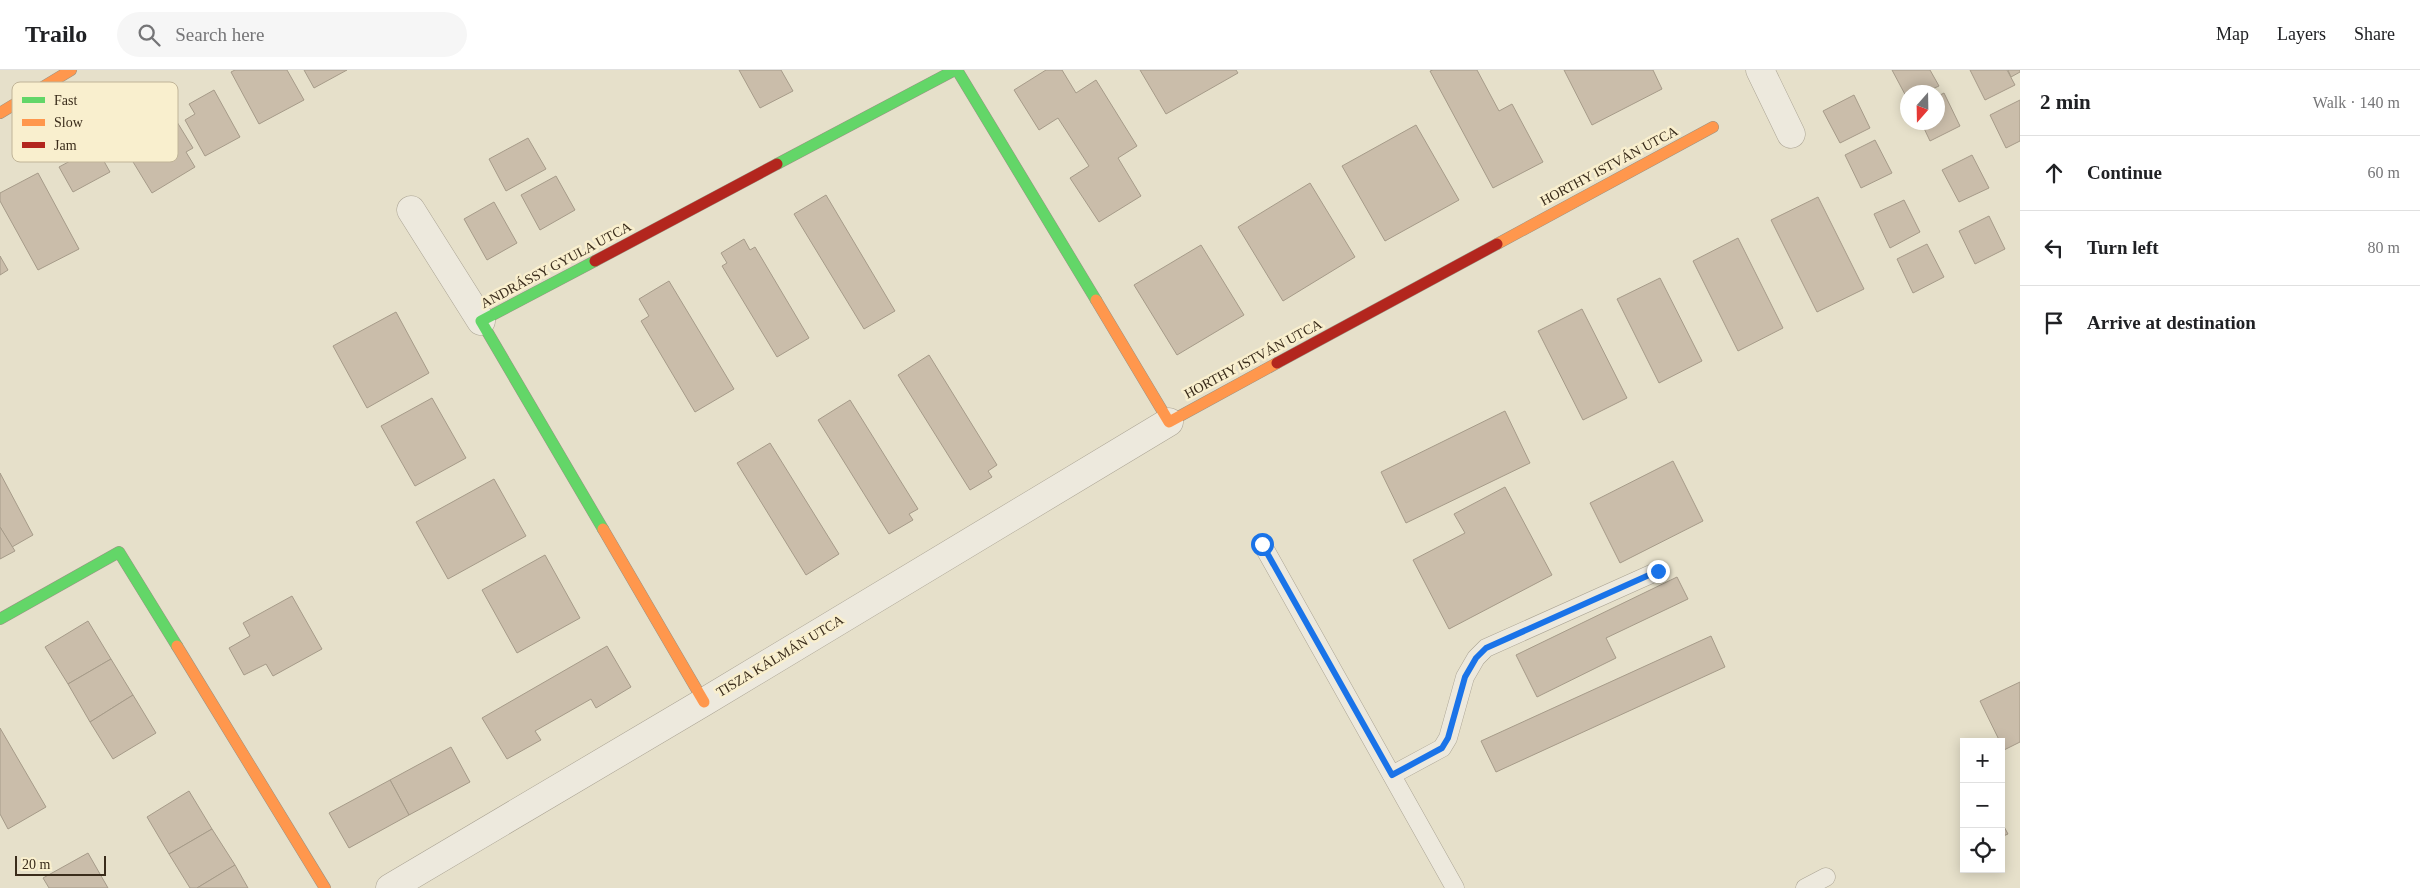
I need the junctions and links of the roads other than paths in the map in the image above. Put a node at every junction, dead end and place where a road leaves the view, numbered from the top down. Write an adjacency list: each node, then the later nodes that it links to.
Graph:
1 (71, 70): 4 (street)
2 (956, 70): 10 (street, ANDRÁSSY GYULA UTCA); 11 (street)
3 (1760, 70): 8 (street)
4 (51, 82)
5 (12, 106): 6 (street)
6 (0, 113)
7 (1713, 127): 11 (street, HORTHY ISTVÁN UTCA)
8 (1791, 134)
9 (411, 210): 10 (street)
10 (481, 322): 15 (street, ANDRÁSSY GYULA UTCA)
11 (1169, 422): 15 (street, TISZA KÁLMÁN UTCA)
12 (1262, 544): 16 (lane)
13 (1658, 571): 16 (lane)
14 (0, 619): 18 (street)
15 (704, 702): 19 (street, TISZA KÁLMÁN UTCA)
16 (1392, 775): 20 (lane)
17 (1826, 877): 21 (lane)
18 (325, 888)
19 (390, 888)
20 (1455, 888)
21 (1805, 888)

